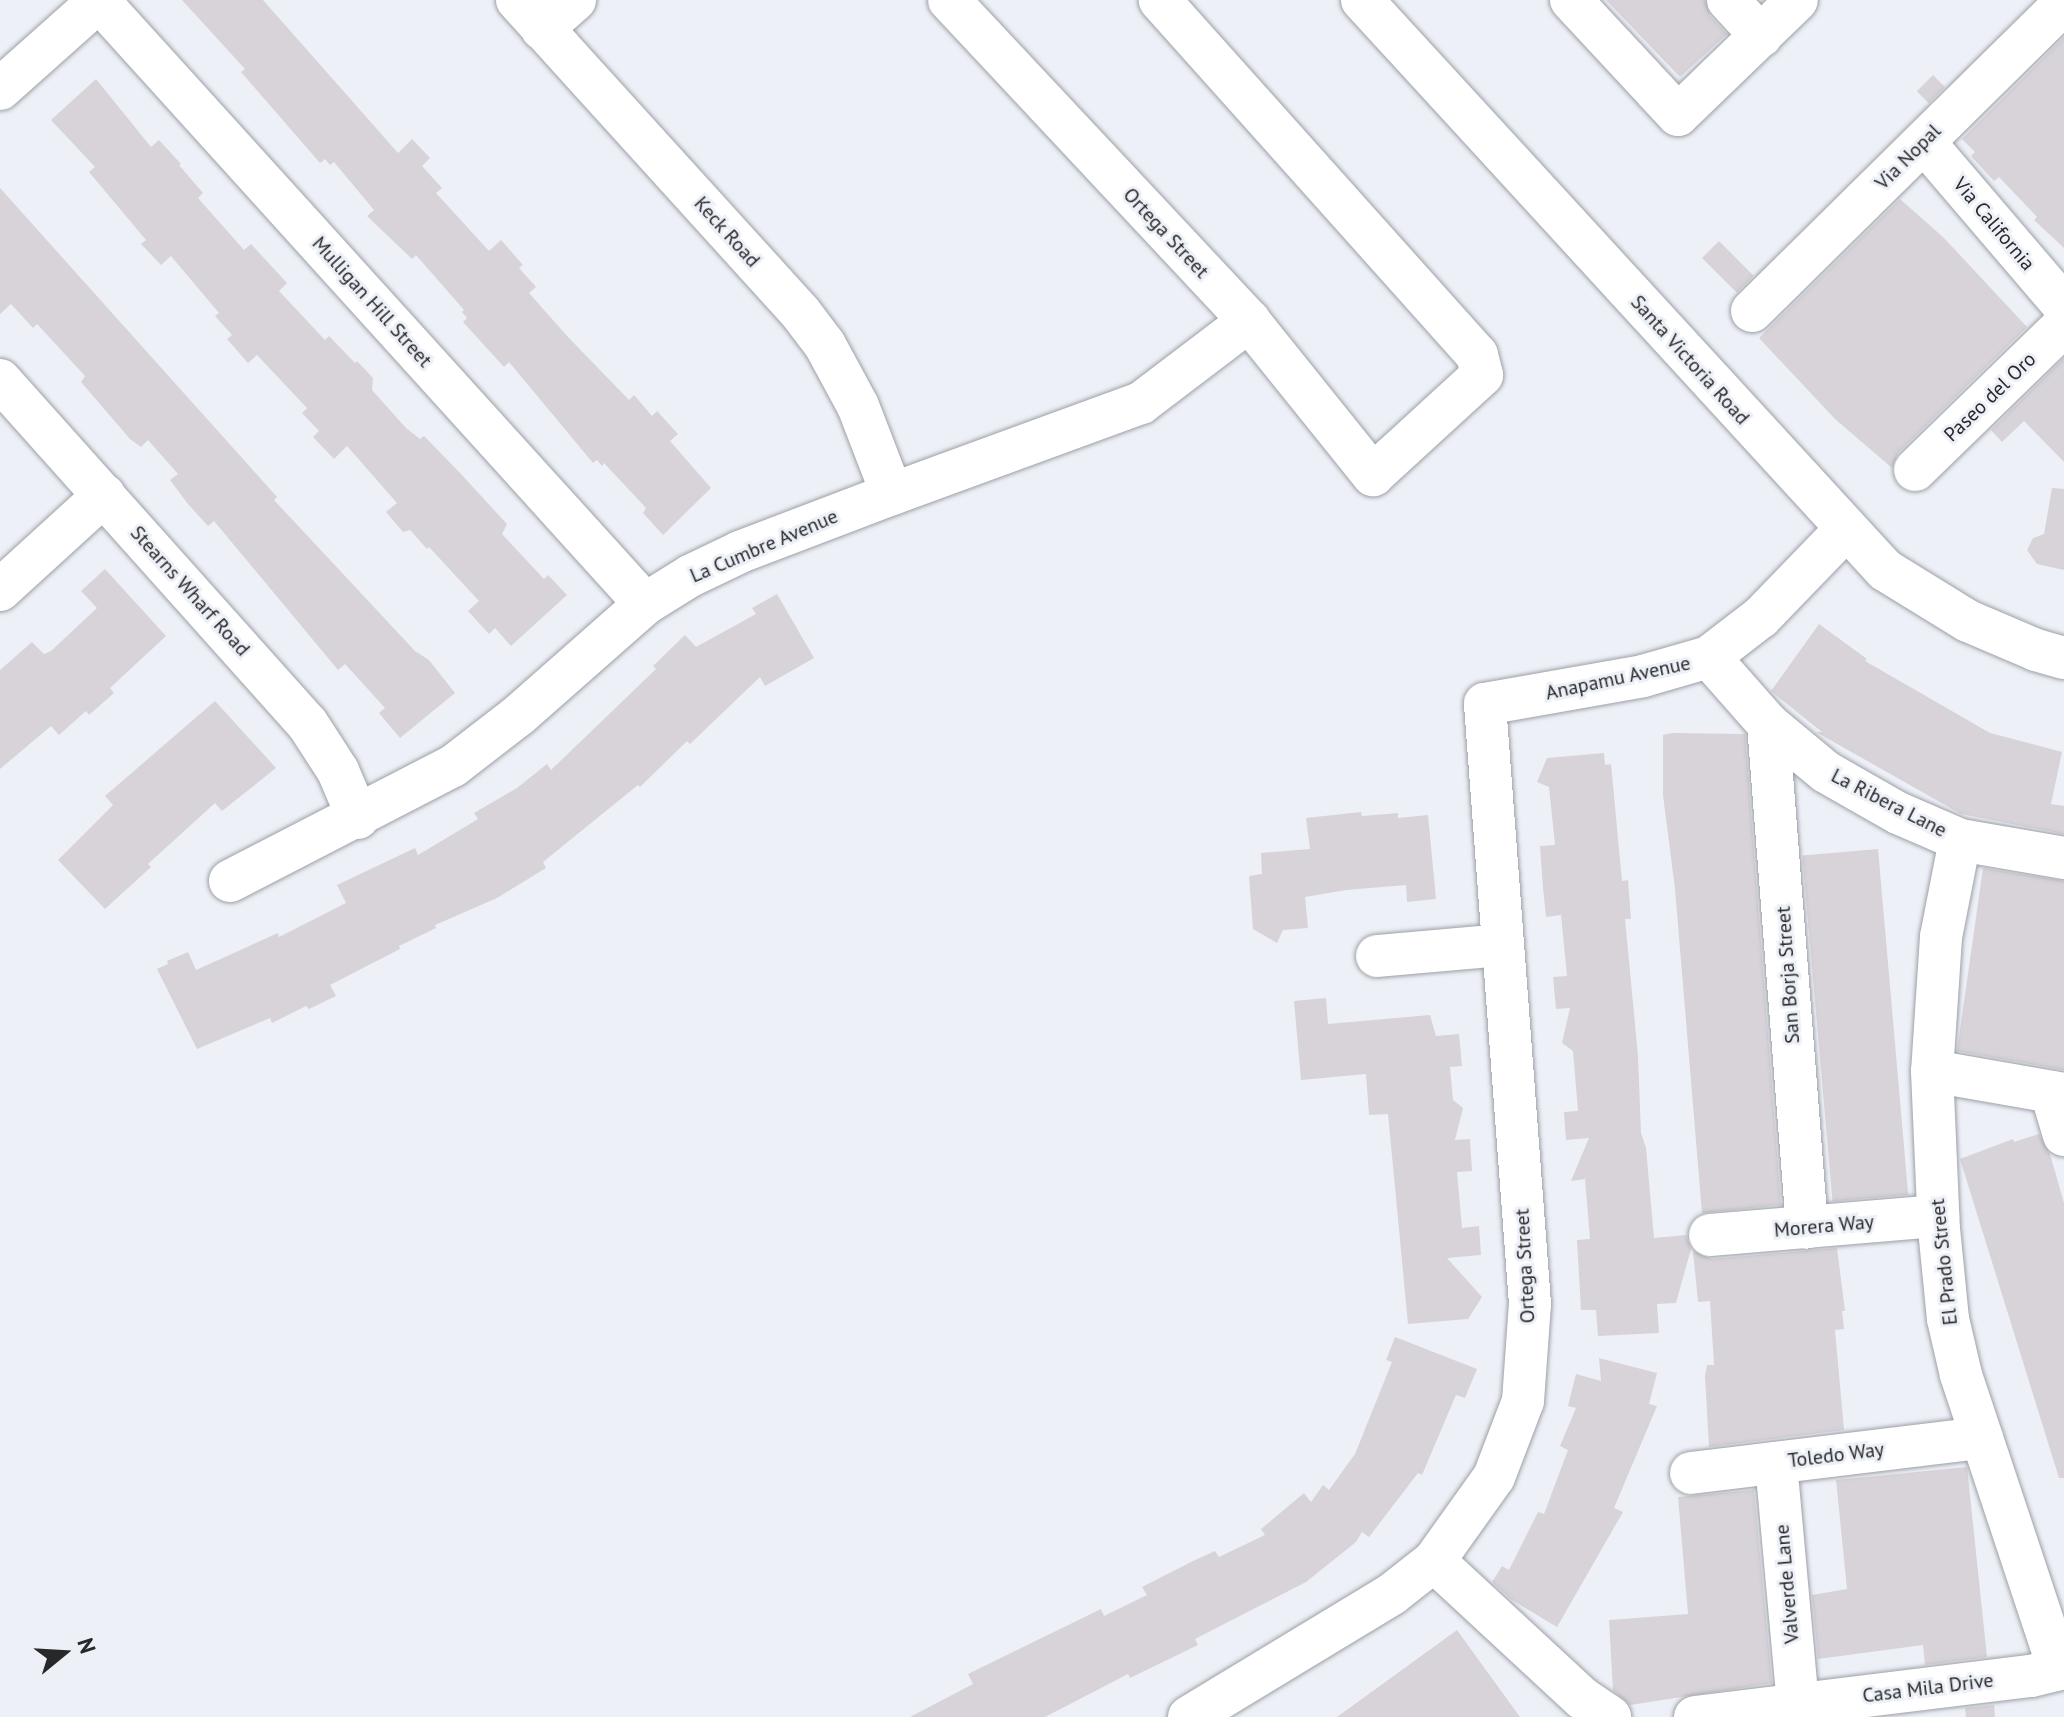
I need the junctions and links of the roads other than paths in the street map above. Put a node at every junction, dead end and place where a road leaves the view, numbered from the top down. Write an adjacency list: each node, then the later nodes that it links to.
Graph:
1 (99, 0): 12 (street); 24 (street, Mulligan Hill Street)
2 (575, 0): 10 (street)
3 (949, 0): 16 (street, Ortega Street)
4 (1160, 0): 16 (street, Ortega Street)
5 (1362, 0): 22 (street, Santa Victoria Road)
6 (1571, 0): 11 (street)
7 (1728, 0): 11 (street)
8 (1797, 0): 11 (street)
9 (2064, 3): 13 (street, Via Nopal)
10 (530, 14): 20 (street, Keck Road)
11 (1761, 36)
12 (0, 89)
13 (1924, 142): 14 (street, Via California); 15 (street, Via Nopal)
14 (2064, 306)
15 (1752, 311)
16 (1249, 321): 20 (street, La Cumbre Avenue)
17 (2064, 325): 19 (street, Paseo del Oro)
18 (0, 380): 21 (street, Stearns Wharf Road)
19 (1915, 470)
20 (892, 494): 24 (street, La Cumbre Avenue)
21 (104, 495): 23 (street); 29 (street, Stearns Wharf Road)
22 (1845, 530): 25 (street, Anapamu Avenue); 26 (street, Santa Victoria Road)
23 (0, 590)
24 (645, 604): 29 (street, La Cumbre Avenue)
25 (1709, 657): 27 (street, Anapamu Avenue); 28 (street, La Ribera Lane)
26 (2064, 658)
27 (1485, 704): 33 (street, Ortega Street)
28 (1768, 724): 30 (street, La Ribera Lane); 39 (street, San Borja Street)
29 (358, 818): 32 (street, La Cumbre Avenue)
30 (1960, 840): 31 (street, La Ribera Lane); 35 (street, El Prado Street)
31 (2064, 858)
32 (230, 881)
33 (1503, 945): 34 (street); 44 (street, Ortega Street)
34 (1377, 956)
35 (1932, 1071): 36 (street); 38 (street, El Prado Street)
36 (2057, 1093): 37 (street)
37 (2064, 1135)
38 (1938, 1216): 39 (street, Morera Way); 41 (street, El Prado Street)
39 (1807, 1227): 40 (street, Morera Way)
40 (1710, 1235)
41 (1982, 1438): 42 (street, Toledo Way); 45 (street, El Prado Street)
42 (1776, 1463): 43 (street, Toledo Way); 47 (street, Valverde Lane)
43 (1691, 1473)
44 (1434, 1561): 48 (street, Ortega Street); 49 (street)
45 (2062, 1669): 46 (street, Casa Mila Drive)
46 (1938, 1702): 47 (street, Casa Mila Drive)
47 (1798, 1704): 50 (street, Casa Mila Drive)
48 (1189, 1717)
49 (1610, 1717)
50 (1695, 1717)

